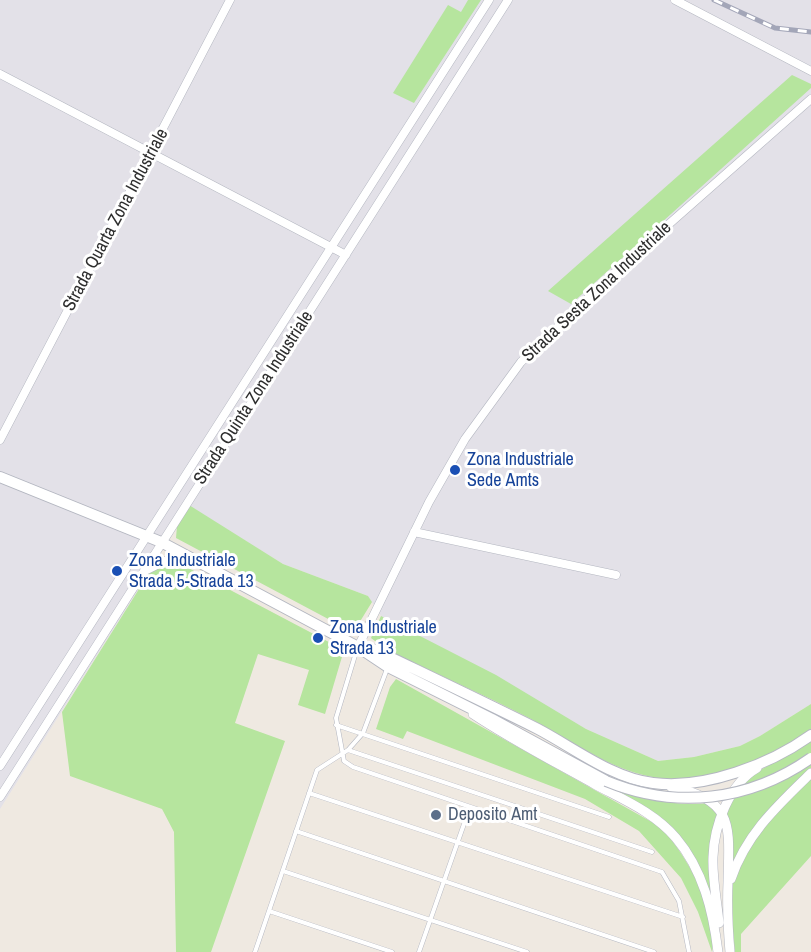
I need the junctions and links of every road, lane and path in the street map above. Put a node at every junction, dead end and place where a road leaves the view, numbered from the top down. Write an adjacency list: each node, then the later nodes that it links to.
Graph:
1 (230, 0): 8 (street, Strada Quarta Zona Industriale)
2 (489, 0): 9 (street, Strada Quinta Zona Industriale)
3 (507, 0): 10 (street, Strada Quinta Zona Industriale)
4 (675, 0): 5 (street)
5 (811, 71)
6 (0, 74): 8 (street)
7 (811, 99): 15 (street, Strada Sesta Zona Industriale)
8 (151, 153): 11 (street); 13 (street, Strada Quarta Zona Industriale)
9 (366, 194): 10 (street); 11 (street, Strada Quinta Zona Industriale)
10 (380, 202): 12 (street, Strada Quinta Zona Industriale)
11 (332, 247): 12 (street); 16 (street, Strada Quinta Zona Industriale)
12 (346, 255): 17 (street, Strada Quinta Zona Industriale)
13 (0, 440)
14 (0, 477): 16 (main road)
15 (414, 532): 20 (street); 21 (street, Strada Sesta Zona Industriale)
16 (146, 535): 17 (main road); 31 (street, Strada Quinta Zona Industriale)
17 (161, 542): 18 (main road); 19 (street, Strada Quinta Zona Industriale)
18 (192, 558): 19 (street); 21 (main road)
19 (141, 575): 35 (street, Strada Quinta Zona Industriale)
20 (616, 575)
21 (358, 647): 22 (main road); 24 (lane); 33 (main road)
22 (388, 667): 23 (main road); 25 (lane)
23 (461, 705): 29 (main road, bridge); 54 (street)
24 (336, 725): 25 (lane); 28 (lane)
25 (363, 733): 27 (lane); 37 (lane)
26 (811, 735): 30 (main road)
27 (348, 750): 28 (lane); 41 (lane)
28 (342, 754): 34 (lane); 36 (lane)
29 (811, 758)
30 (764, 763): 33 (main road); 38 (street)
31 (0, 766)
32 (811, 773): 44 (street)
33 (654, 783): 38 (street)
34 (309, 793): 39 (lane); 40 (lane)
35 (0, 797)
36 (470, 807): 40 (lane); 46 (lane)
37 (609, 817)
38 (722, 817): 44 (street); 54 (street)
39 (296, 831): 42 (lane); 43 (lane)
40 (458, 843): 43 (lane); 46 (lane)
41 (652, 852)
42 (283, 871): 45 (lane); 47 (lane)
43 (444, 881): 47 (lane); 52 (lane)
44 (728, 890): 55 (street)
45 (269, 911): 48 (lane); 49 (lane)
46 (684, 918): 53 (lane)
47 (431, 919): 50 (lane); 51 (lane)
48 (255, 952)
49 (392, 952)
50 (419, 952)
51 (527, 952)
52 (654, 952)
53 (689, 952)
54 (720, 952)
55 (730, 952)

